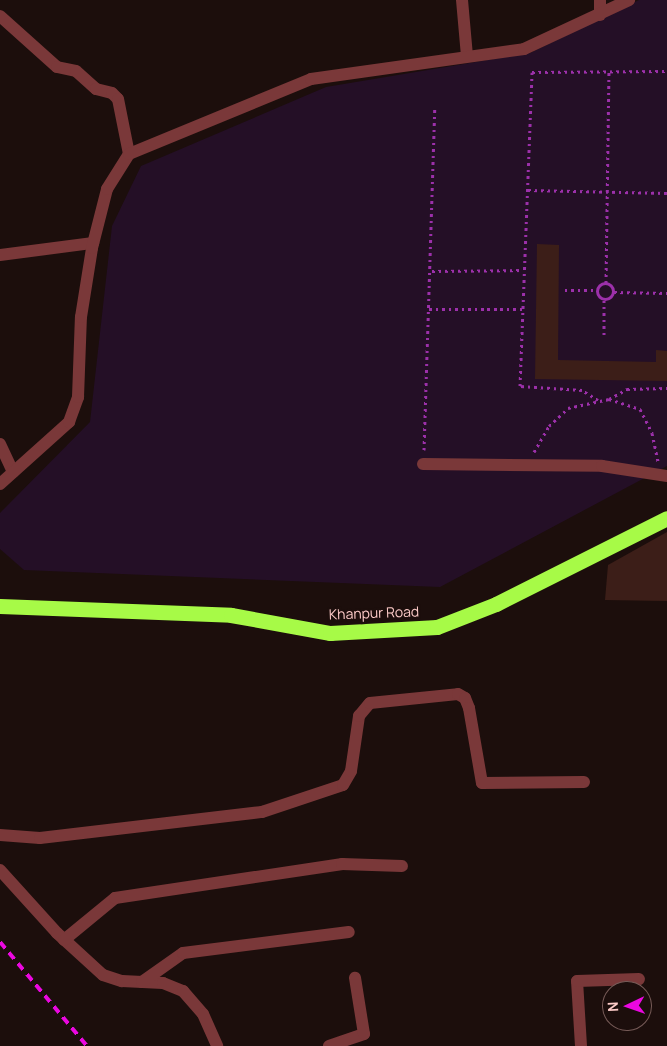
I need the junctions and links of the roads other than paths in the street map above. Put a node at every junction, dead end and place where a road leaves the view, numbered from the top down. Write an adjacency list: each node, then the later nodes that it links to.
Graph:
1 (462, 0): 6 (street)
2 (600, 0): 4 (street)
3 (629, 0): 4 (street)
4 (600, 15): 6 (street)
5 (0, 16): 7 (street)
6 (467, 56): 7 (street)
7 (129, 154): 8 (street)
8 (93, 242): 9 (street); 12 (street)
9 (0, 255)
10 (0, 444): 12 (street)
11 (424, 464): 13 (street)
12 (13, 472): 14 (street)
13 (664, 475)
14 (0, 484)
15 (667, 518): 16 (highway, Khanpur Road)
16 (0, 606)
17 (584, 782): 18 (street)
18 (0, 835)
19 (402, 866): 22 (street)
20 (0, 870): 22 (street)
21 (349, 932): 25 (street)
22 (64, 940): 25 (street)
23 (355, 978): 27 (street)
24 (639, 979): 28 (street)
25 (142, 982): 26 (street)
26 (217, 1046)
27 (329, 1046)
28 (581, 1046)

